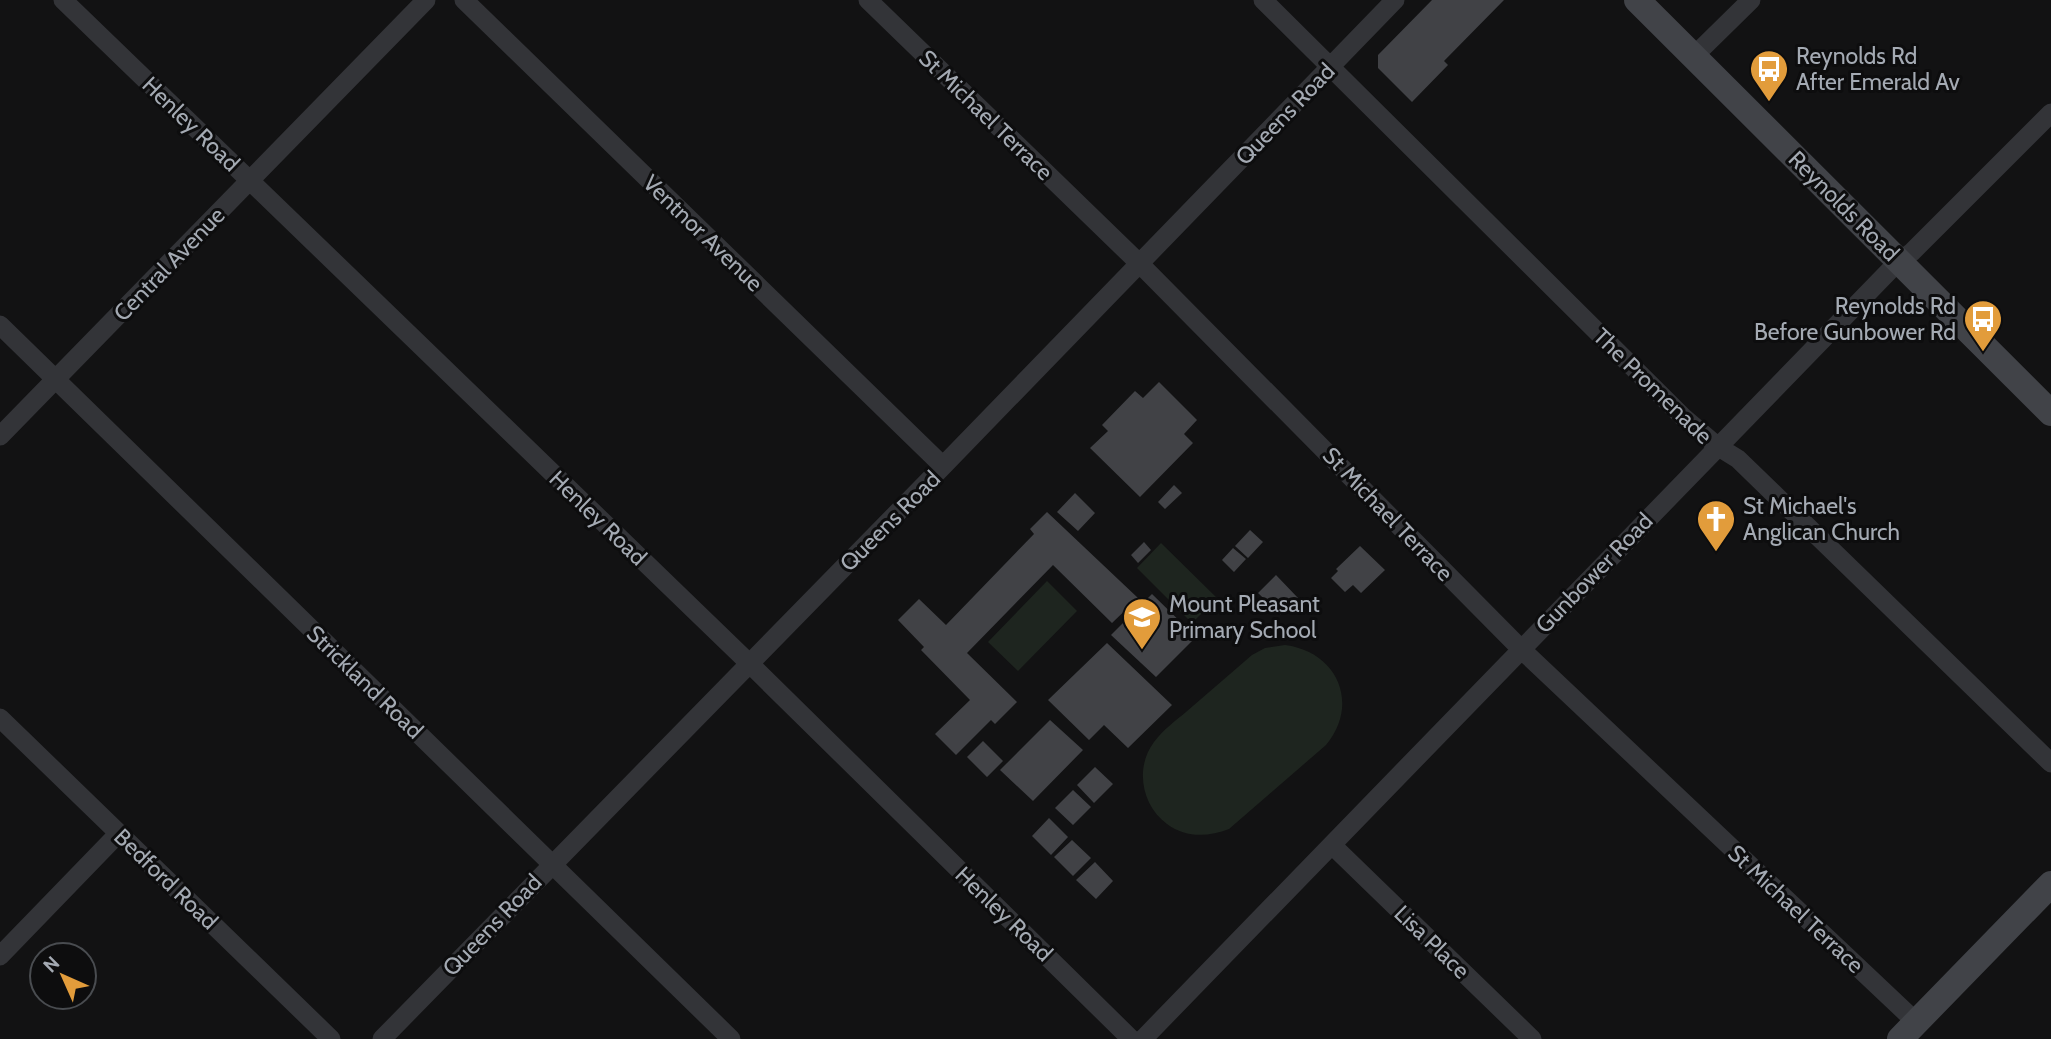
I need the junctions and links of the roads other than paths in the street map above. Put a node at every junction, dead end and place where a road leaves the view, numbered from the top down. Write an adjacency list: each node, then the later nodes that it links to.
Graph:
1 (62, 0): 13 (street, Henley Road)
2 (426, 0): 13 (street, Central Avenue)
3 (464, 0): 23 (street, Ventnor Avenue)
4 (868, 0): 15 (street, St Michael Terrace)
5 (1263, 0): 11 (street, The Promenade)
6 (1395, 0): 11 (street, Queens Road)
7 (1637, 0): 10 (main road, Reynolds Road)
8 (1658, 0): 10 (main road, Reynolds Road)
9 (1751, 0): 10 (street)
10 (1699, 52): 14 (main road, Reynolds Road)
11 (1331, 67): 15 (street, Queens Road); 22 (street, The Promenade)
12 (2051, 113): 14 (street, Gunbower Road)
13 (250, 181): 18 (street, Central Avenue); 25 (street, Henley Road)
14 (1906, 256): 17 (main road, Reynolds Road); 22 (street, Gunbower Road)
15 (1140, 264): 23 (street, Queens Road); 24 (street, St Michael Terrace)
16 (0, 325): 18 (street, Strickland Road)
17 (1997, 348): 19 (main road, Reynolds Road); 20 (main road, Reynolds Road)
18 (56, 380): 21 (street, Central Avenue); 30 (street, Strickland Road)
19 (2051, 392)
20 (2051, 413)
21 (0, 436)
22 (1717, 446): 24 (street, Gunbower Road); 27 (street, The Promenade)
23 (943, 466): 25 (street, Queens Road)
24 (1521, 649): 29 (street, Gunbower Road); 33 (street, St Michael Terrace)
25 (749, 663): 30 (street, Queens Road); 37 (street, Henley Road)
26 (0, 718): 28 (street, Bedford Road)
27 (2051, 763)
28 (119, 833): 32 (street); 34 (street, Bedford Road)
29 (1332, 845): 38 (street, Gunbower Road); 39 (street, Lisa Place)
30 (551, 864): 35 (street, Queens Road); 36 (street, Strickland Road)
31 (2051, 884): 33 (main road)
32 (0, 956)
33 (1908, 1031)
34 (320, 1035)
35 (382, 1039)
36 (731, 1039)
37 (1132, 1039)
38 (1143, 1039)
39 (1532, 1039)

